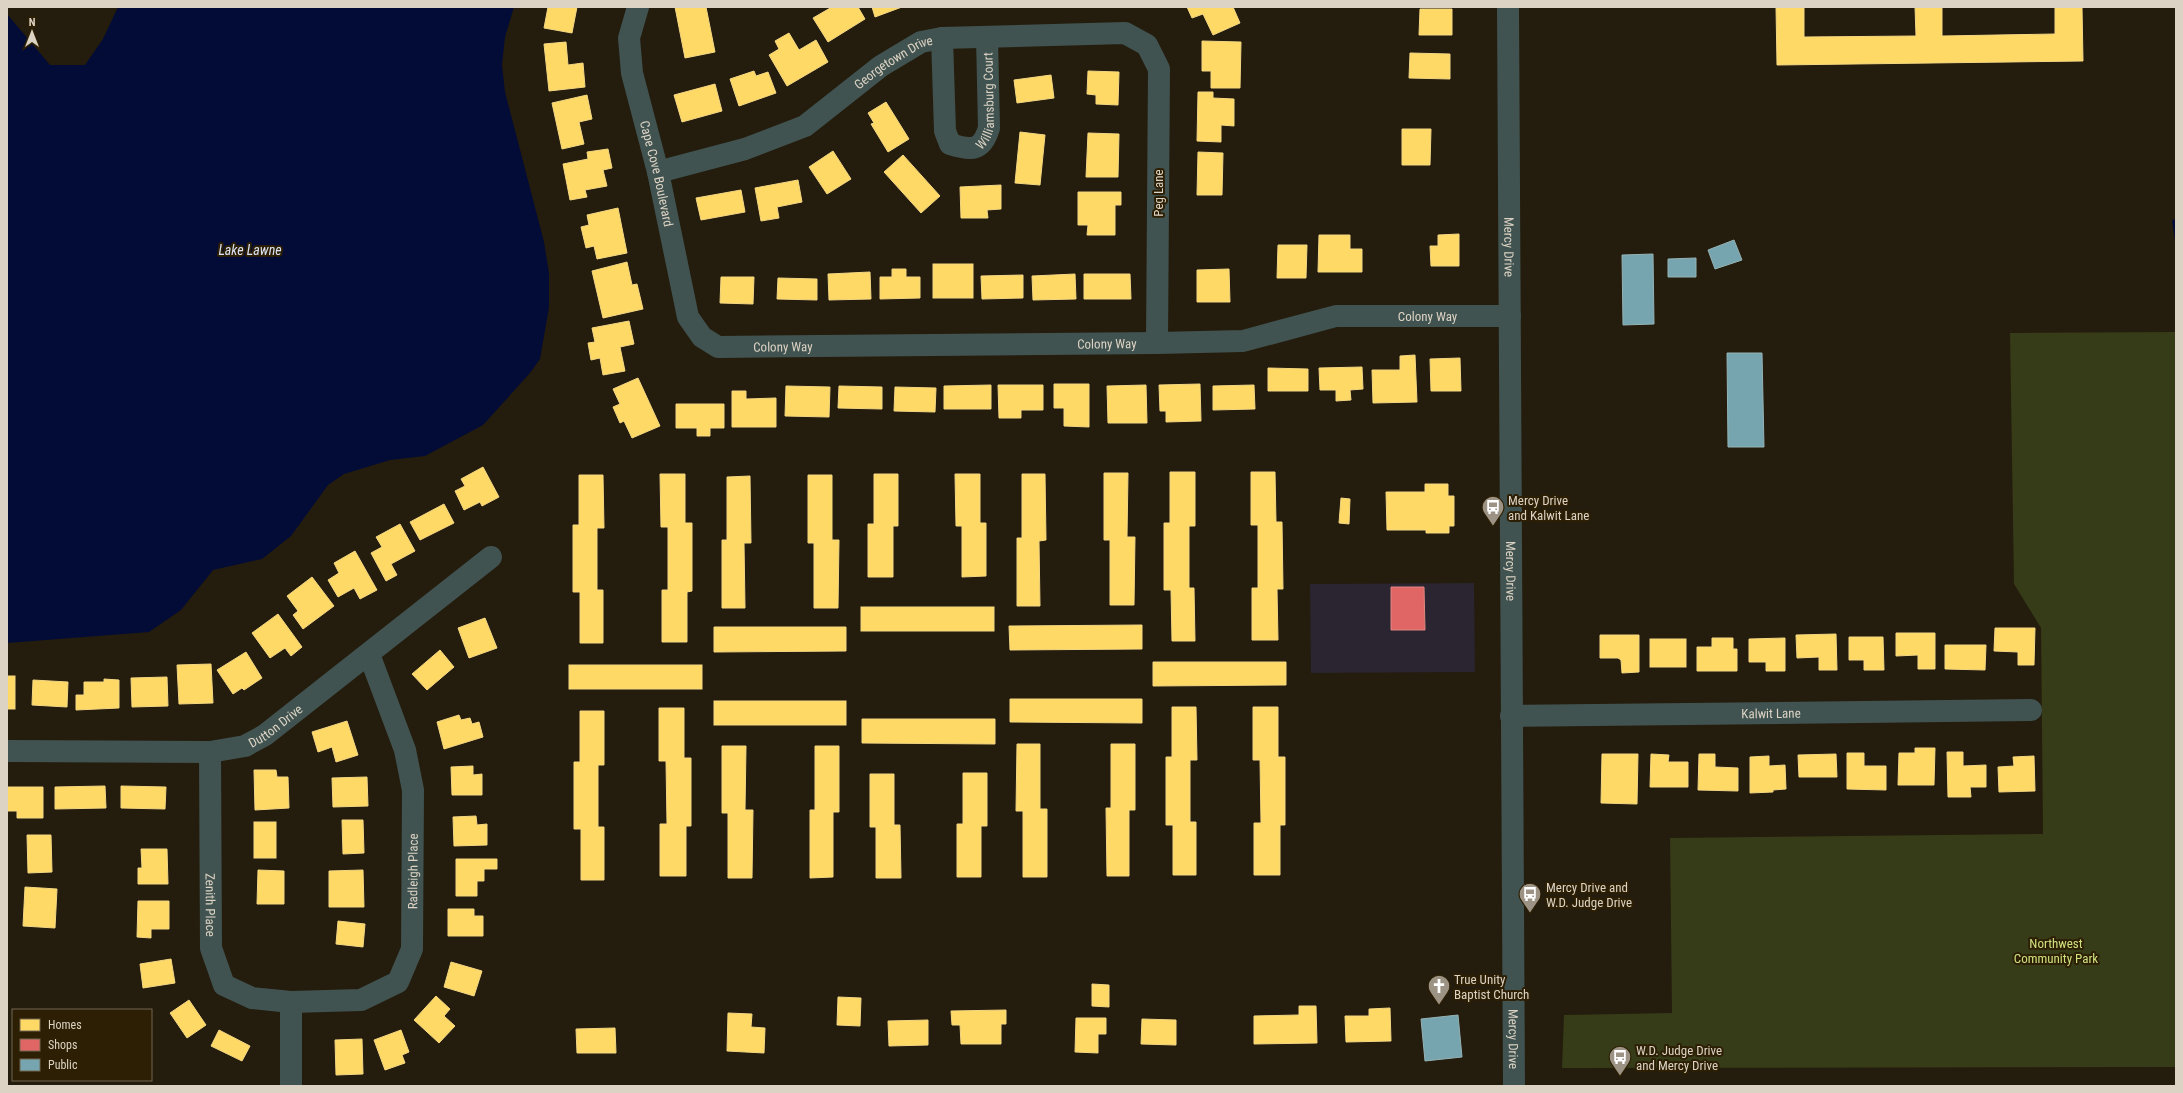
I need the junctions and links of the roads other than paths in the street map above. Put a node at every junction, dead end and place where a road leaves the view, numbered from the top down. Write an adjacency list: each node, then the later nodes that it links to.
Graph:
1 (638, 7): 6 (street, Cape Cove Boulevard)
2 (1508, 7): 7 (street, Mercy Drive)
3 (987, 36): 4 (street, Georgetown Drive); 4 (street, Williamsburg Court); 5 (street, Georgetown Drive)
4 (942, 38): 6 (street, Georgetown Drive)
5 (1147, 45): 9 (street, Peg Lane)
6 (658, 172): 8 (street, Cape Cove Boulevard)
7 (1510, 316): 9 (street, Colony Way); 13 (street, Mercy Drive)
8 (702, 337): 9 (street, Colony Way)
9 (1157, 343)
10 (491, 557): 11 (street, Dutton Drive)
11 (369, 654): 15 (street, Dutton Drive); 16 (street, Radleigh Place)
12 (2031, 710): 13 (street, Kalwit Lane)
13 (1511, 716): 18 (street, Mercy Drive)
14 (7, 751): 15 (street, Dutton Drive)
15 (210, 752): 16 (street, Zenith Place)
16 (291, 1002): 17 (street)
17 (291, 1086)
18 (1514, 1086)

